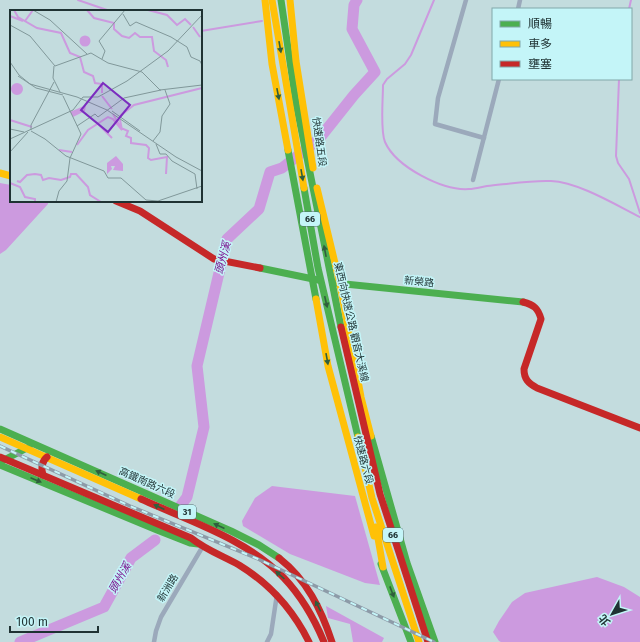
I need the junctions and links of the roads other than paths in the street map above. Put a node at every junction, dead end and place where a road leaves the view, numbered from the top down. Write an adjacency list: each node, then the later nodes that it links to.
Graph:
1 (265, 0): 12 (main road, 66, one-way to 12)
2 (272, 0): 23 (main road, 東西向快速公路 觀音大溪線 / 66, one-way to 23)
3 (281, 0): 22 (main road, 東西向快速公路 觀音大溪線 / 66, one-way to 3)
4 (466, 0): 7 (street)
5 (291, 4): 13 (main road, 快速路五段 / 66)
6 (499, 80): 7 (street)
7 (484, 138): 10 (street)
8 (0, 173): 9 (main road)
9 (10, 176)
10 (473, 180)
11 (120, 202): 12 (main road, 新榮路)
12 (313, 279): 13 (main road, 新榮路); 26 (main road, 快速路六段 / 66, one-way to 26)
13 (340, 284): 14 (main road, 新榮路); 25 (main road, 快速路六段 / 66)
14 (640, 428)
15 (0, 429): 17 (main road, 高鐵南路六段 / 31)
16 (0, 437): 18 (main road, 高鐵南路六段 / 31)
17 (37, 444): 18 (main road); 32 (main road, 高鐵南路六段 / 31, one-way to 17)
18 (27, 448): 19 (main road, 高鐵南路六段 / 31); 20 (main road)
19 (47, 457): 21 (main road); 31 (main road, 高鐵南路六段 / 31, one-way to 19)
20 (1, 461): 21 (main road, 31); 24 (main road, 31, one-way to 24)
21 (43, 475): 24 (main road, 31)
22 (380, 494): 25 (main road); 35 (main road, 東西向快速公路 觀音大溪線 / 66)
23 (372, 498): 26 (main road); 34 (main road, 東西向快速公路 觀音大溪線 / 66)
24 (200, 545): 27 (main road, 31); 28 (street, 新洲路)
25 (407, 563): 36 (main road, 快速路六段 / 66)
26 (382, 567): 33 (main road, 快速路六段 / 66, one-way to 33)
27 (277, 594): 29 (street); 30 (main road, 31)
28 (154, 642)
29 (267, 642)
30 (309, 642)
31 (324, 642)
32 (332, 642)
33 (411, 642)
34 (419, 642)
35 (428, 642)
36 (435, 642)

